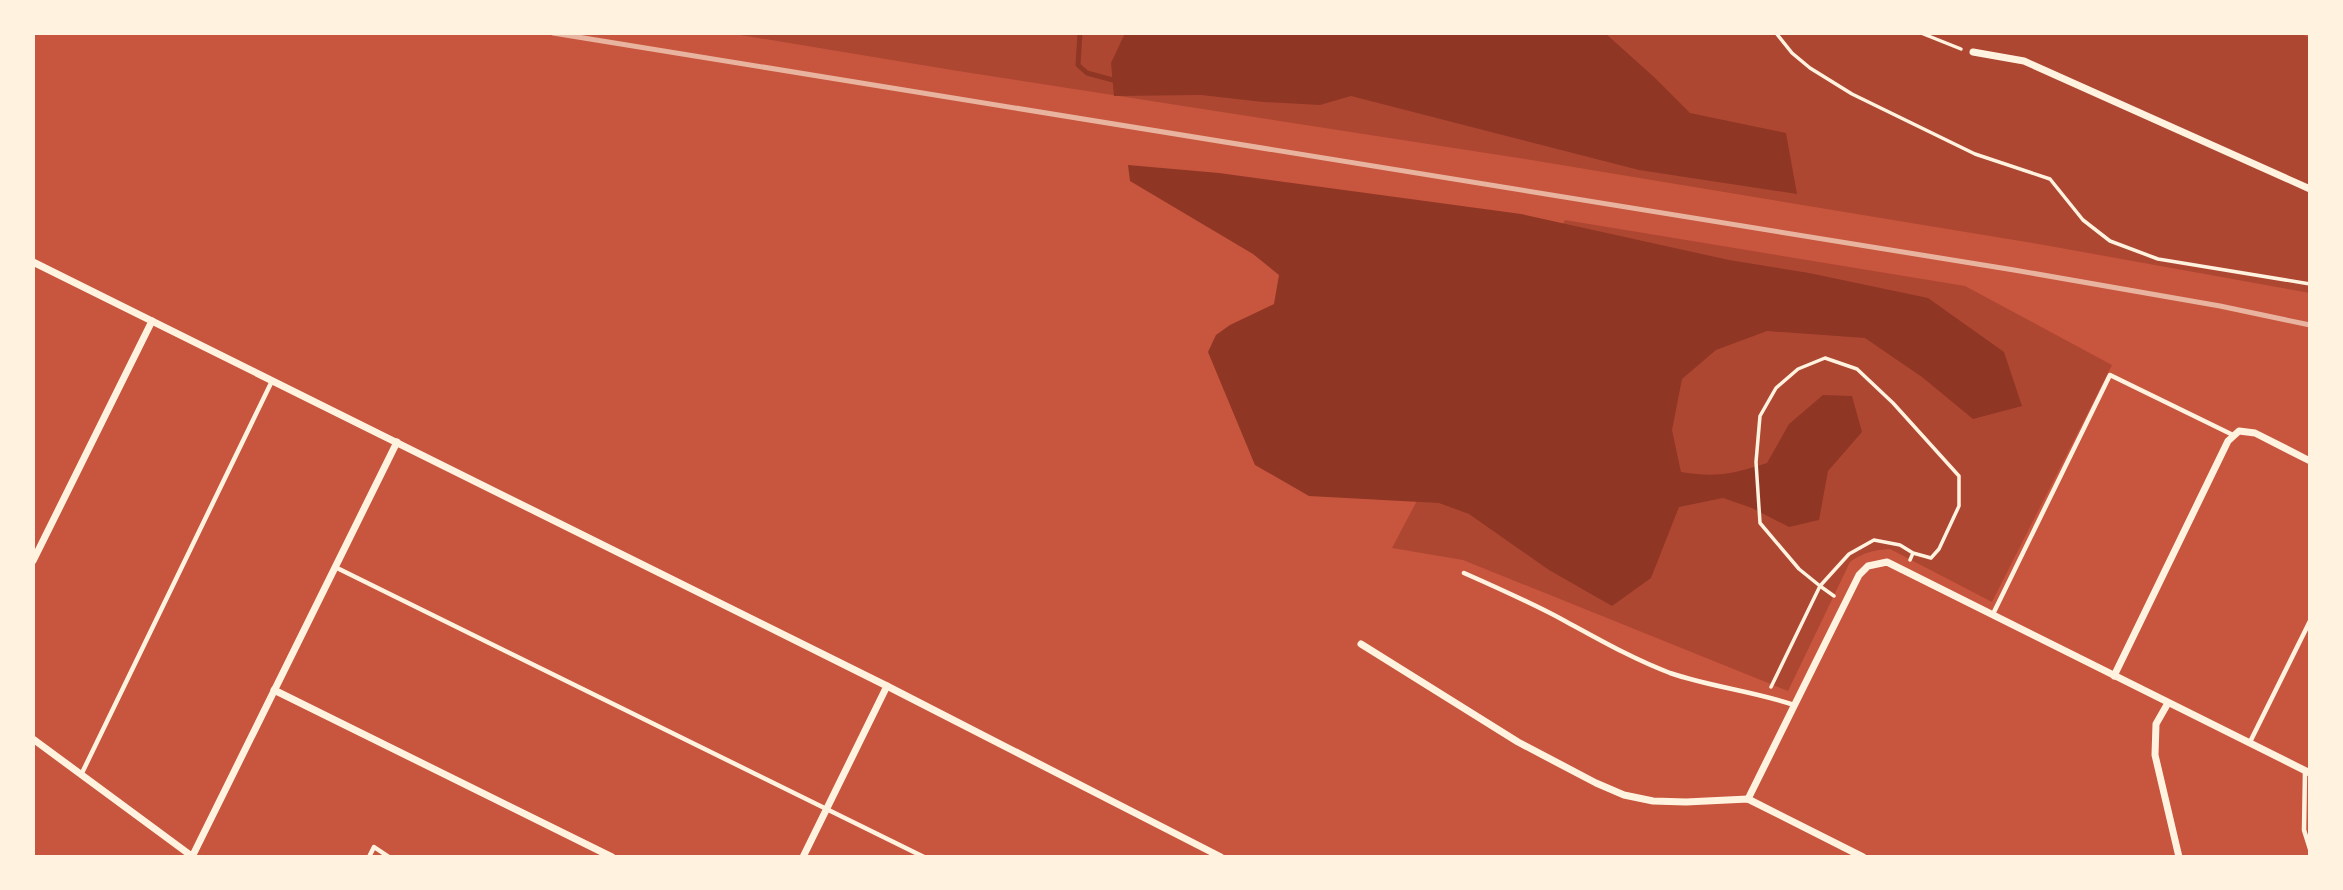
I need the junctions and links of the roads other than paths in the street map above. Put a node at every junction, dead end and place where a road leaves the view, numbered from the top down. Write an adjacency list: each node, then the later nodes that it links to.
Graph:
1 (1973, 52): 2 (street)
2 (2310, 189)
3 (33, 262): 4 (street)
4 (152, 321): 5 (street); 9 (street)
5 (273, 381): 7 (street); 23 (lane)
6 (2236, 433): 8 (street); 12 (lane); 15 (street)
7 (397, 442): 10 (street); 16 (street)
8 (2310, 461)
9 (33, 561)
10 (335, 567): 17 (street); 25 (lane)
11 (1464, 573): 19 (lane)
12 (1993, 615): 15 (street); 19 (street)
13 (2310, 621): 21 (lane)
14 (1361, 644): 24 (street)
15 (2114, 676): 18 (street)
16 (887, 686): 25 (street); 34 (street)
17 (274, 690): 28 (street); 31 (street)
18 (2168, 703): 21 (street); 36 (street)
19 (1795, 705): 24 (street)
20 (33, 739): 23 (street)
21 (2249, 743): 22 (street)
22 (2307, 772): 26 (lane)
23 (81, 775): 28 (street)
24 (1748, 800): 27 (street)
25 (827, 809): 32 (street); 33 (lane)
26 (2310, 849)
27 (1850, 854): 35 (street)
28 (192, 857)
29 (369, 857): 30 (lane)
30 (389, 857)
31 (612, 857)
32 (803, 857)
33 (924, 857)
34 (1221, 857)
35 (1863, 857)
36 (2179, 857)

